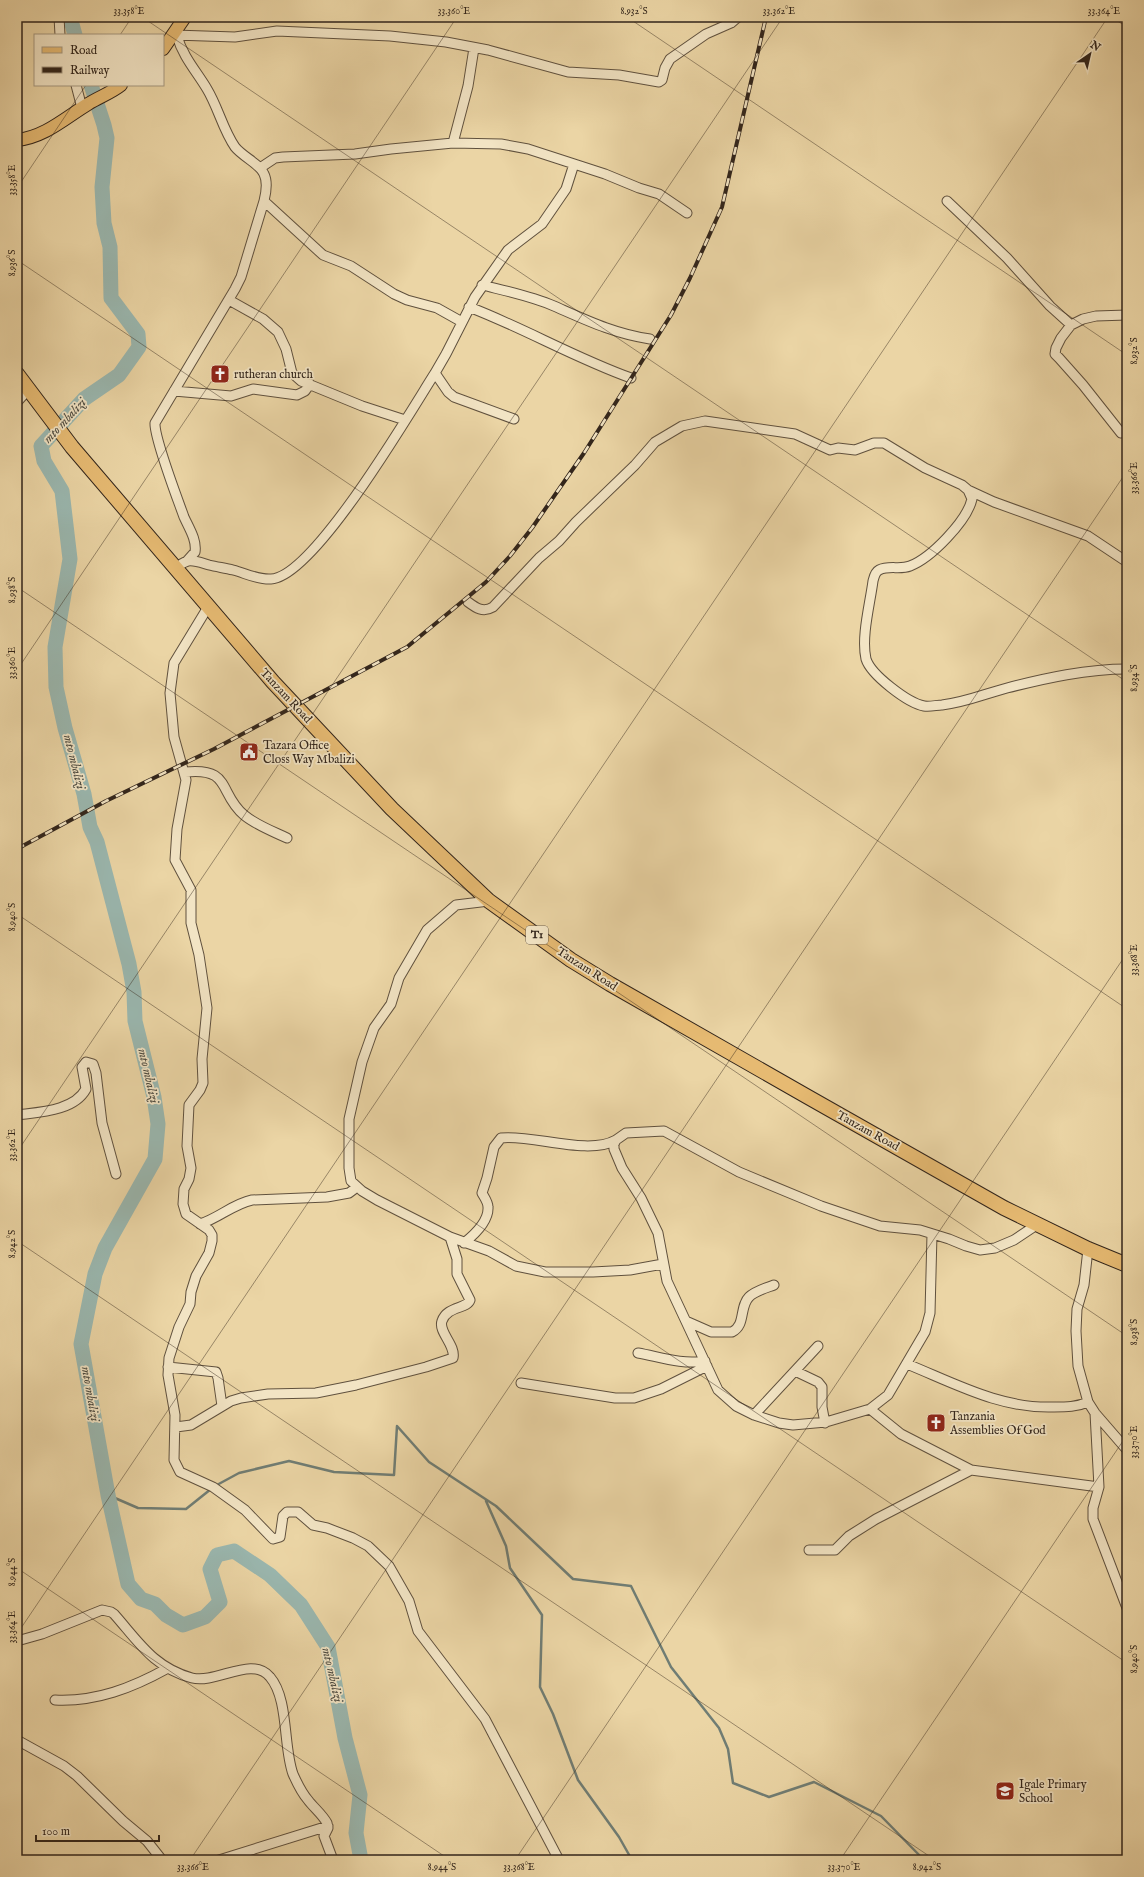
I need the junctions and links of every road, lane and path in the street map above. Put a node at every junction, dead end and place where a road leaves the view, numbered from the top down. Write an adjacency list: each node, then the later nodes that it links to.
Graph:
1 (59, 17): 4 (street)
2 (185, 17): 5 (main road)
3 (738, 17): 7 (street)
4 (60, 34)
5 (176, 36): 6 (main road); 7 (street); 14 (street)
6 (164, 48)
7 (474, 48): 12 (street)
8 (76, 86): 10 (street)
9 (118, 87): 10 (main road)
10 (86, 105): 11 (main road)
11 (17, 140)
12 (453, 143): 13 (street); 14 (street)
13 (574, 164): 17 (street); 18 (street)
14 (260, 168): 15 (street)
15 (264, 201): 19 (street); 22 (street)
16 (947, 201): 23 (street)
17 (687, 213)
18 (482, 285): 20 (street); 24 (street)
19 (229, 300): 28 (street); 30 (street)
20 (469, 307): 22 (street); 27 (street)
21 (1127, 315): 23 (street)
22 (462, 322): 25 (street)
23 (1071, 325): 34 (street)
24 (650, 339)
25 (435, 373): 32 (street); 33 (street)
26 (17, 374): 29 (highway, T1)
27 (630, 378)
28 (310, 384): 30 (street); 33 (street)
29 (29, 389): 31 (street); 37 (highway, Tanzam Road / T1)
30 (174, 391): 37 (street)
31 (17, 402)
32 (514, 419)
33 (404, 420): 37 (street)
34 (1121, 433)
35 (968, 490): 36 (street); 38 (street); 40 (street)
36 (1127, 562)
37 (181, 565): 39 (highway, Tanzam Road / T1)
38 (468, 602)
39 (208, 607): 41 (street); 43 (highway, Tanzam Road / T1)
40 (1127, 669)
41 (184, 772): 42 (street); 48 (street)
42 (287, 838)
43 (489, 901): 47 (street); 49 (highway, Tanzam Road / T1)
44 (17, 1115): 46 (street)
45 (616, 1140): 50 (street); 52 (street); 54 (street)
46 (116, 1174)
47 (357, 1187): 48 (street); 51 (street)
48 (200, 1224): 62 (street)
49 (1038, 1224): 50 (street); 53 (highway, Tanzam Road / T1)
50 (932, 1234): 61 (street)
51 (450, 1237): 52 (street); 66 (street)
52 (464, 1243): 54 (street)
53 (1088, 1249): 55 (highway, Tanzam Road / T1); 65 (street)
54 (663, 1264): 57 (street)
55 (1127, 1265)
56 (774, 1285): 57 (street)
57 (686, 1321): 60 (street)
58 (818, 1346): 63 (street)
59 (638, 1353): 60 (street)
60 (706, 1363): 64 (street); 69 (street)
61 (907, 1364): 65 (street); 67 (street)
62 (168, 1367): 66 (street); 71 (street)
63 (795, 1371): 69 (street); 70 (street)
64 (521, 1383)
65 (1088, 1402): 68 (street)
66 (222, 1406): 71 (street)
67 (870, 1409): 70 (street); 73 (street)
68 (1095, 1413): 72 (street); 74 (street)
69 (754, 1415): 70 (street)
70 (825, 1423)
71 (176, 1428): 85 (street)
72 (1127, 1450)
73 (971, 1470): 74 (street); 75 (street)
74 (1099, 1487): 76 (street)
75 (809, 1550)
76 (1127, 1608)
77 (17, 1641): 78 (street)
78 (168, 1668): 79 (street); 81 (street)
79 (55, 1700)
80 (17, 1740): 82 (street)
81 (328, 1826): 83 (street); 84 (street)
82 (162, 1860)
83 (219, 1860)
84 (333, 1860)
85 (559, 1860)

